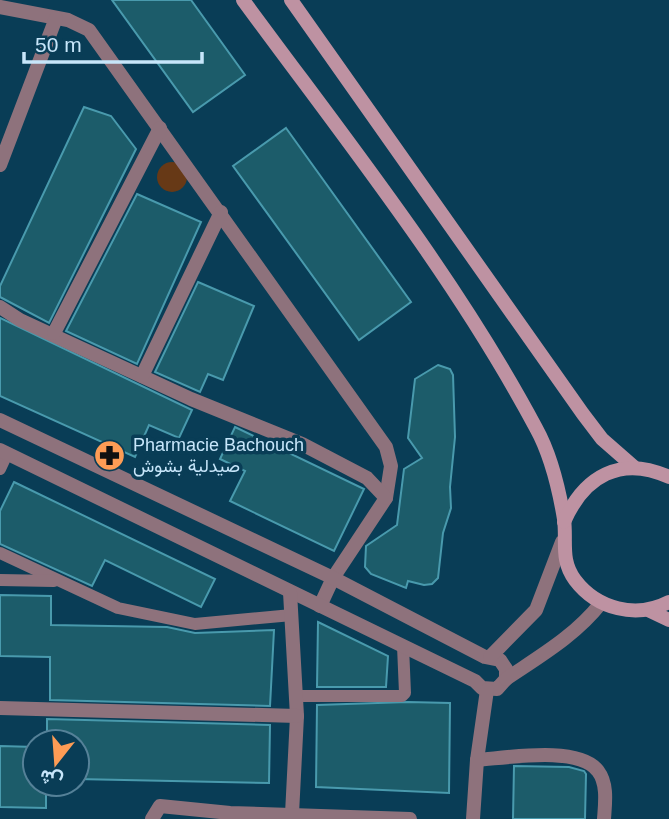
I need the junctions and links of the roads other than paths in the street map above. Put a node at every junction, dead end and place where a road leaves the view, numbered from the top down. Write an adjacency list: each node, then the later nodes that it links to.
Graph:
1 (243, 0): 17 (street)
2 (291, 0): 13 (street)
3 (0, 7): 4 (street)
4 (56, 19): 5 (street); 6 (street)
5 (160, 128): 7 (street); 9 (street)
6 (0, 165)
7 (221, 212): 10 (street); 16 (street)
8 (0, 307): 9 (street)
9 (54, 333): 10 (street)
10 (142, 376): 16 (street)
11 (0, 420): 20 (street)
12 (4, 452): 14 (lane); 23 (street)
13 (634, 467): 15 (street); 17 (street)
14 (0, 469)
15 (669, 477)
16 (386, 498): 20 (street)
17 (564, 522): 18 (street)
18 (562, 542): 25 (street); 31 (street)
19 (0, 553): 22 (lane)
20 (333, 578): 26 (street); 31 (street)
21 (0, 580): 22 (lane)
22 (61, 581): 28 (lane)
23 (290, 592): 26 (street); 28 (street)
24 (669, 602): 27 (street)
25 (601, 603): 27 (street); 32 (street)
26 (320, 606): 30 (street)
27 (648, 610): 29 (street)
28 (292, 615): 34 (street)
29 (669, 620)
30 (403, 646): 33 (street); 34 (lane)
31 (487, 657): 32 (street); 33 (street)
32 (506, 679): 33 (street)
33 (481, 685): 37 (street)
34 (295, 696): 36 (street)
35 (0, 708): 36 (street)
36 (297, 716): 38 (street)
37 (477, 760): 41 (street); 42 (street)
38 (292, 814): 39 (street); 40 (street)
39 (152, 819)
40 (410, 819)
41 (474, 819)
42 (604, 819)

